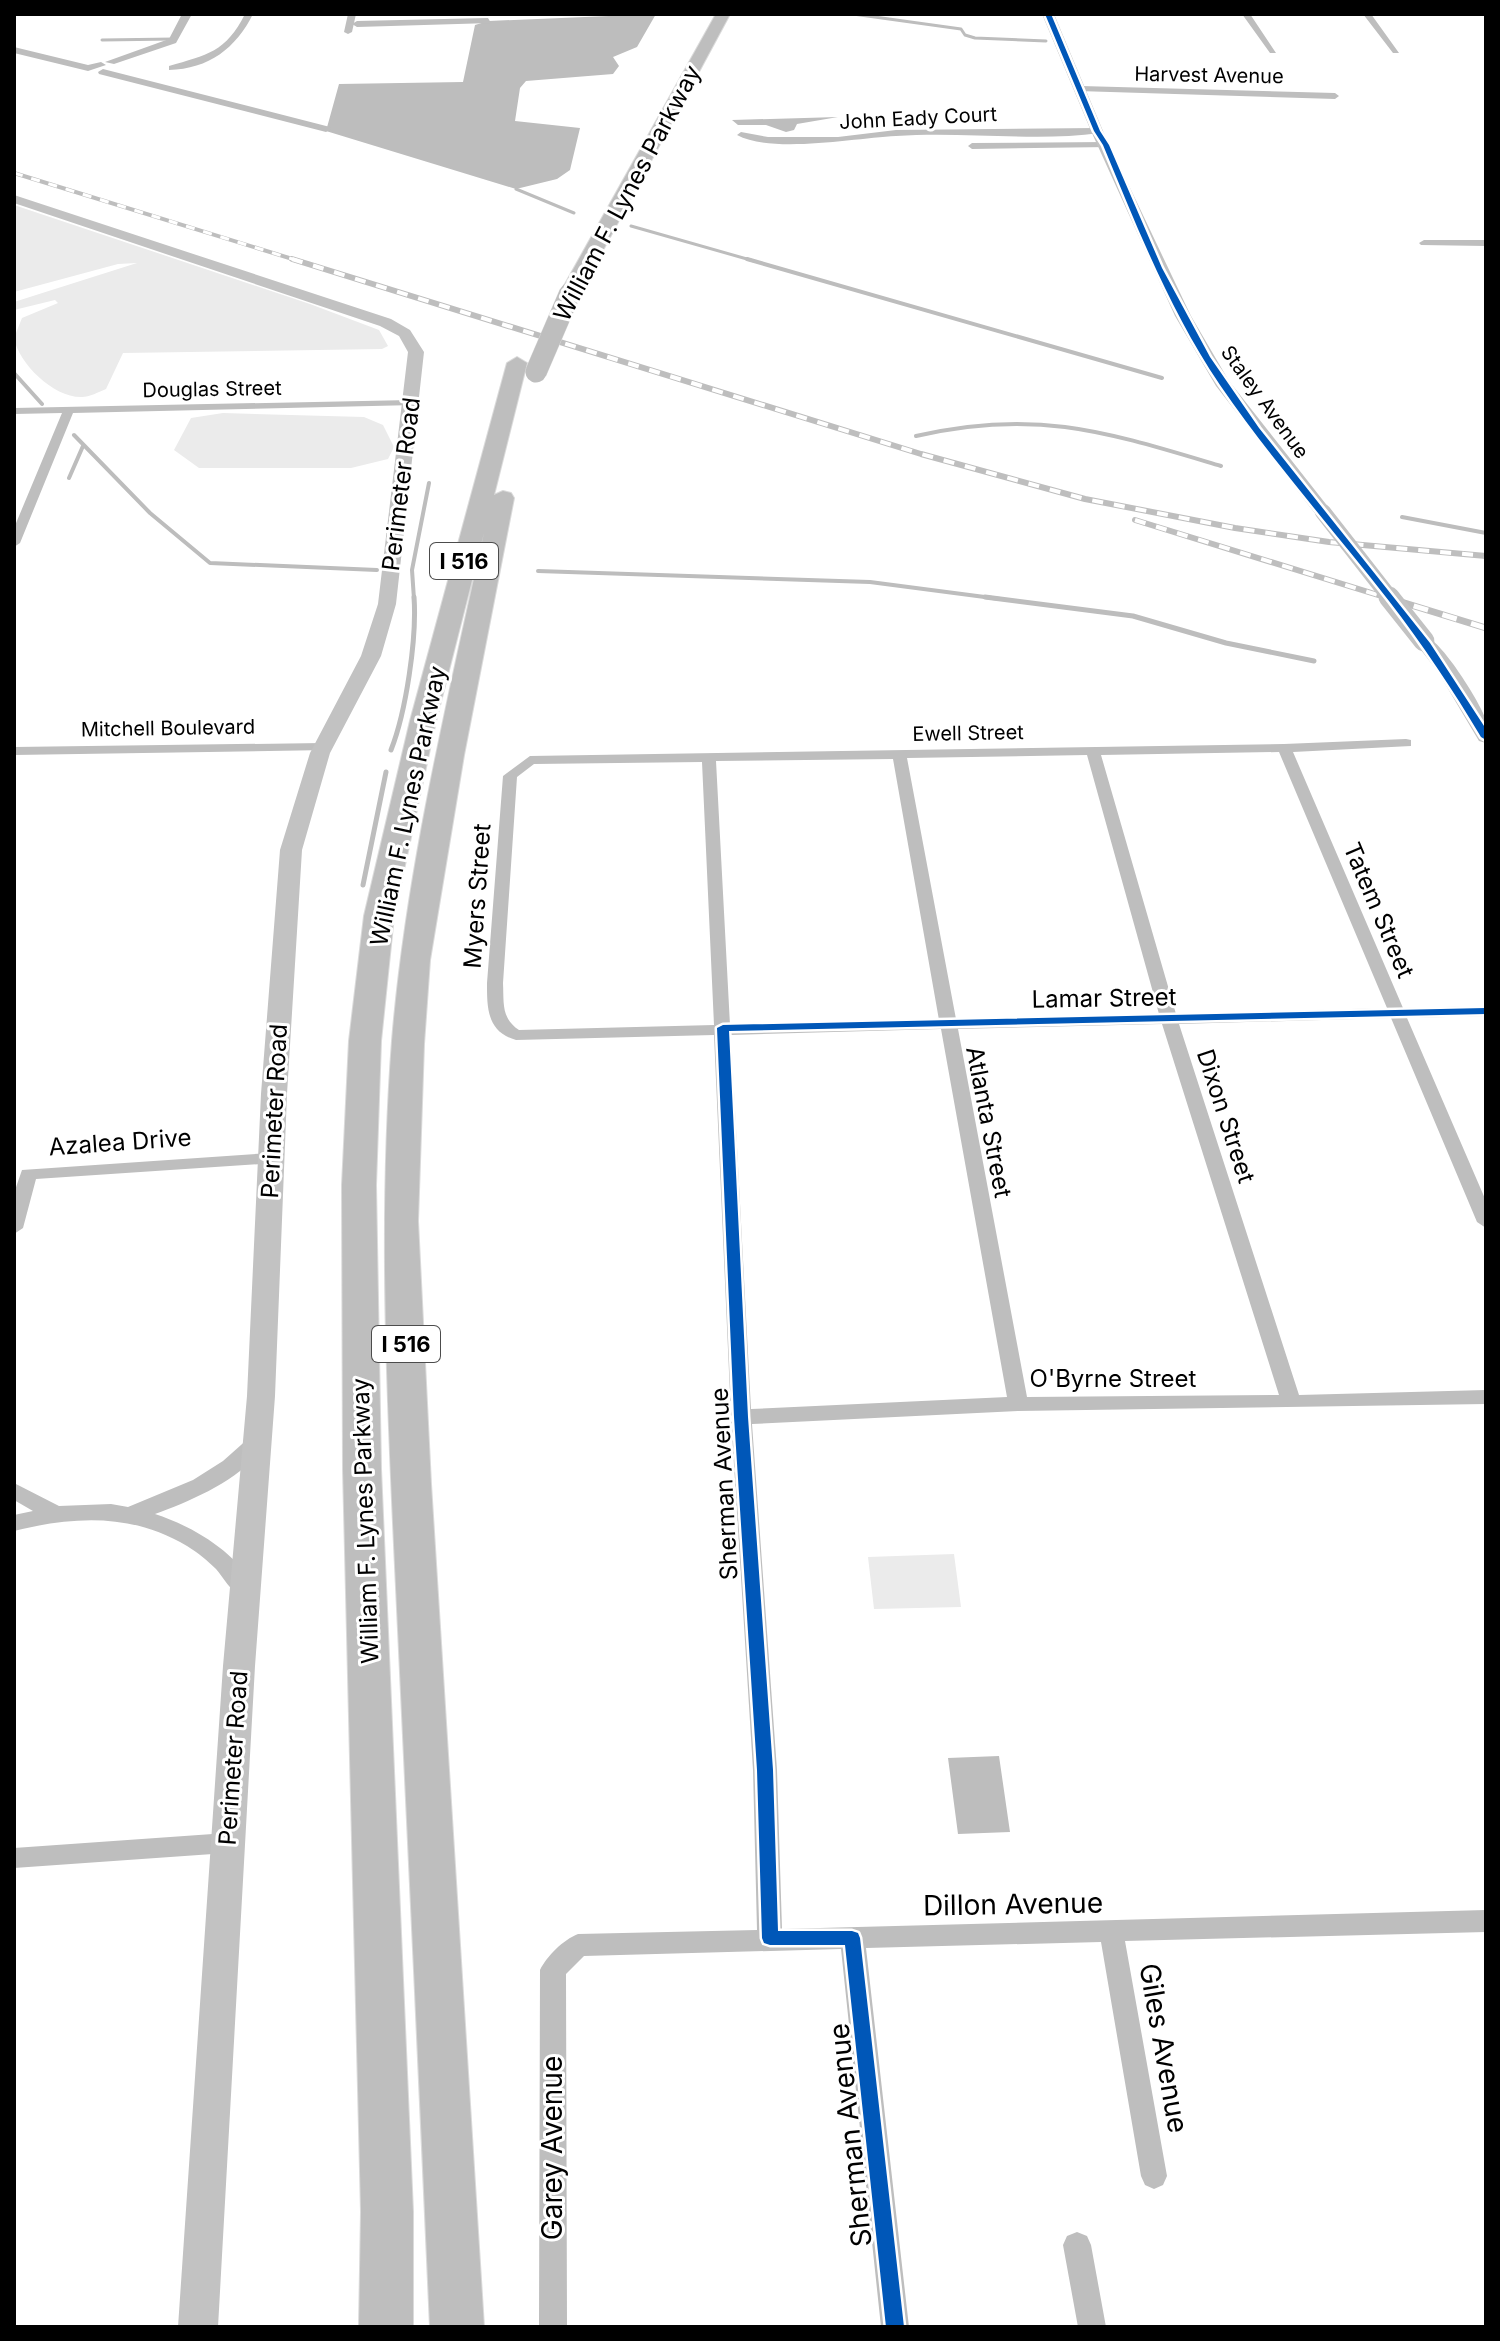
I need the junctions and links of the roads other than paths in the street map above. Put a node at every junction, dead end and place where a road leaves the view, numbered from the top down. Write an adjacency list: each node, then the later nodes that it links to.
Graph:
1 (249, 14): 11 (street)
2 (352, 14): 8 (street)
3 (707, 14): 14 (highway, William F. Lynes Parkway)
4 (723, 14): 22 (highway, William F. Lynes Parkway / I 516)
5 (1048, 14): 12 (street, Staley Avenue)
6 (1246, 14): 9 (street)
7 (1367, 14): 10 (street)
8 (348, 32)
9 (1273, 51)
10 (1396, 51)
11 (172, 68)
12 (1081, 89): 13 (street, Harvest Avenue); 15 (street, Staley Avenue)
13 (1335, 96)
14 (647, 116)
15 (1097, 131): 16 (street, John Eady Court); 17 (street, Staley Avenue)
16 (741, 135)
17 (1106, 145): 18 (street); 29 (street, Staley Avenue, bridge)
18 (972, 146)
19 (14, 199): 25 (street, Perimeter Road)
20 (1424, 243): 21 (street)
21 (1486, 243)
22 (560, 290): 23 (highway, William F. Lynes Parkway / I 516); 24 (highway, William F. Lynes Parkway / I 516, bridge)
23 (540, 312)
24 (525, 362): 67 (highway, William F. Lynes Parkway / I 516); 68 (highway, William F. Lynes Parkway / I 516)
25 (411, 403): 26 (street, Douglas Street); 31 (street, Perimeter Road)
26 (69, 410): 27 (street, Douglas Street); 28 (street)
27 (14, 411)
28 (14, 543)
29 (1486, 737)
30 (1406, 743): 32 (street, Ewell Street)
31 (323, 747): 33 (street, Mitchell Boulevard); 44 (street, Perimeter Road)
32 (1284, 748): 34 (street, Ewell Street); 39 (street, Tatem Street)
33 (14, 751)
34 (1093, 751): 35 (street, Ewell Street); 40 (street, Dixon Street)
35 (899, 754): 36 (street, Ewell Street); 41 (street, Atlanta Street)
36 (709, 756): 37 (street, Ewell Street); 42 (street, Sherman Avenue)
37 (530, 760): 43 (street, Myers Street)
38 (1486, 1011): 39 (street, Lamar Street)
39 (1396, 1013): 40 (street, Lamar Street); 45 (street, Tatem Street)
40 (1169, 1019): 41 (street, Lamar Street); 48 (street, Dixon Street)
41 (947, 1024): 42 (street, Lamar Street); 49 (street, Atlanta Street)
42 (723, 1028): 43 (street, Lamar Street); 50 (street, Sherman Avenue)
43 (516, 1035)
44 (270, 1159): 46 (street, Azalea Drive); 51 (street, Perimeter Road)
45 (1486, 1222)
46 (14, 1228)
47 (1486, 1397): 48 (street, O'Byrne Street)
48 (1291, 1402): 49 (street, O'Byrne Street)
49 (1018, 1404): 50 (street, O'Byrne Street)
50 (741, 1417): 61 (street, Sherman Avenue)
51 (257, 1442): 54 (street); 56 (street, Perimeter Road)
52 (14, 1491): 53 (street)
53 (53, 1512): 54 (street); 55 (street)
54 (134, 1513): 56 (street)
55 (14, 1523)
56 (245, 1589): 57 (street, Perimeter Road)
57 (227, 1843): 58 (street); 66 (street, Perimeter Road)
58 (14, 1858)
59 (1486, 1921): 60 (street, Dillon Avenue)
60 (1111, 1931): 62 (street, Dillon Avenue); 64 (street, Giles Avenue)
61 (770, 1938): 62 (street, Dillon Avenue); 63 (street, Dillon Avenue)
62 (852, 1938): 70 (street, Sherman Avenue)
63 (553, 1970): 69 (street, Garey Avenue)
64 (1154, 2176)
65 (1077, 2245): 71 (street)
66 (198, 2327)
67 (386, 2327)
68 (457, 2327)
69 (553, 2327)
70 (895, 2327)
71 (1092, 2327)

